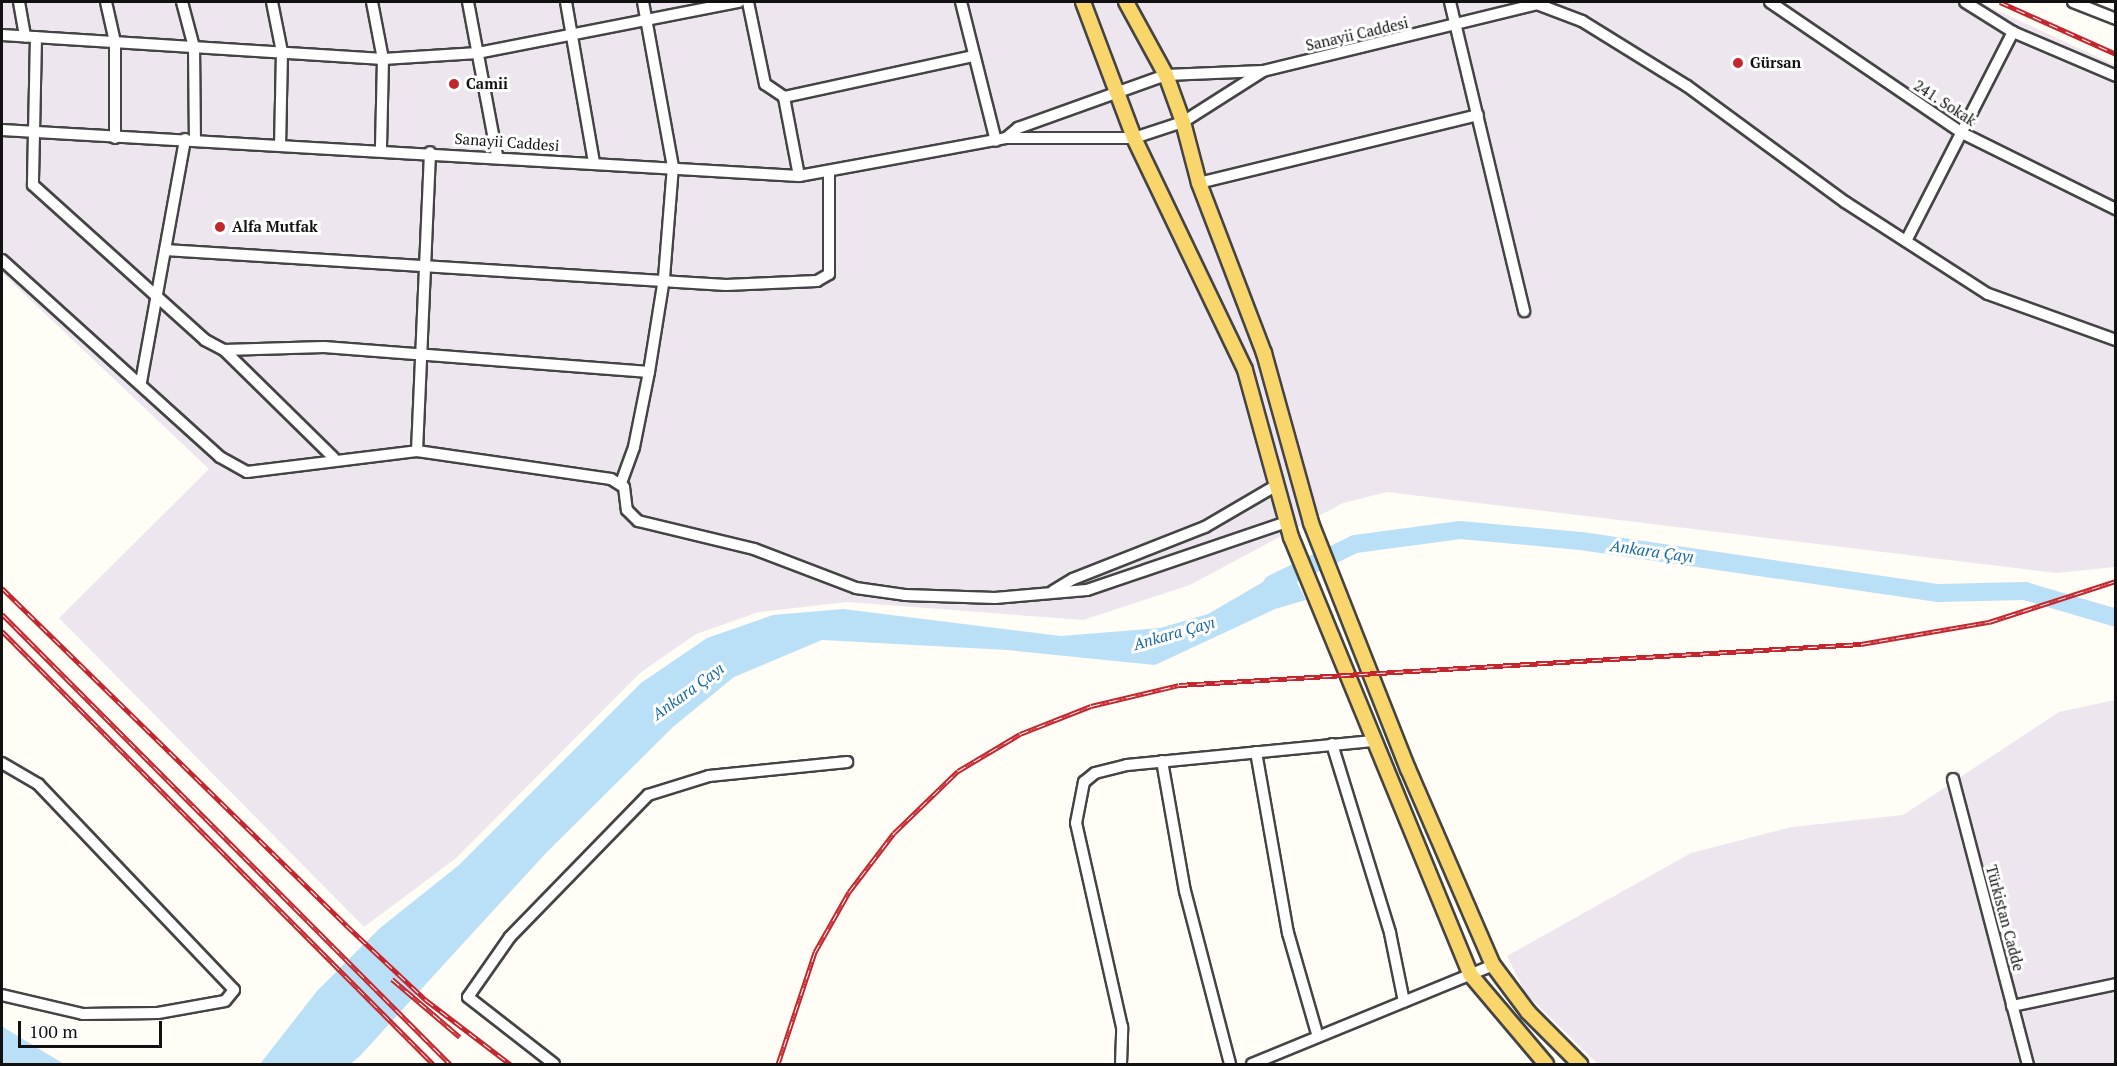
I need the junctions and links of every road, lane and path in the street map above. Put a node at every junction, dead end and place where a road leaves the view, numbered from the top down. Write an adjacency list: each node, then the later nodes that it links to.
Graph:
1 (19, 2): 24 (street)
2 (106, 2): 25 (street)
3 (182, 2): 26 (street)
4 (272, 2): 27 (street)
5 (372, 2): 30 (street)
6 (468, 2): 28 (street)
7 (566, 2): 22 (street)
8 (643, 2): 19 (street)
9 (739, 2): 19 (street)
10 (748, 2): 35 (street)
11 (961, 2): 29 (street)
12 (1083, 2): 34 (main road)
13 (1126, 2): 32 (main road)
14 (1450, 2): 20 (street)
15 (1770, 2): 40 (street, 241. Sokak)
16 (1965, 2): 21 (street)
17 (2073, 2): 18 (street)
18 (2115, 20)
19 (647, 21): 22 (street); 50 (street)
20 (1457, 27): 31 (street, Sanayii Caddesi); 36 (street); 55 (street, Sanayii Caddesi)
21 (2013, 32): 33 (street); 40 (street)
22 (573, 33): 28 (street); 49 (street)
23 (2, 35): 24 (street)
24 (31, 36): 25 (street); 39 (street)
25 (115, 42): 26 (street); 41 (street)
26 (194, 47): 27 (street); 43 (street)
27 (282, 52): 30 (street); 45 (street)
28 (477, 53): 30 (street); 48 (street)
29 (974, 56): 35 (street); 44 (street)
30 (383, 59): 46 (street)
31 (1263, 71): 32 (street, Sanayii Caddesi); 37 (street, Sanayii Caddesi)
32 (1166, 75): 34 (street, Sanayii Caddesi); 37 (main road)
33 (2115, 76)
34 (1116, 91): 42 (main road); 44 (street, Sanayii Caddesi)
35 (784, 97): 52 (street)
36 (1478, 115): 53 (street); 61 (street)
37 (1183, 122): 42 (street, Sanayii Caddesi); 53 (main road)
38 (2, 130): 39 (street, Sanayii Caddesi)
39 (33, 131): 41 (street, Sanayii Caddesi); 60 (street)
40 (1962, 133): 54 (street, 241. Sokak); 55 (street)
41 (115, 138): 43 (street, Sanayii Caddesi)
42 (1134, 138): 44 (street, Sanayii Caddesi); 70 (main road)
43 (190, 139): 45 (street, Sanayii Caddesi); 56 (street)
44 (1001, 139): 51 (street, Sanayii Caddesi)
45 (280, 144): 46 (street, Sanayii Caddesi)
46 (381, 149): 47 (street, Sanayii Caddesi)
47 (430, 152): 48 (street, Sanayii Caddesi); 58 (street)
48 (497, 155): 49 (street, Sanayii Caddesi)
49 (594, 163): 50 (street, Sanayii Caddesi)
50 (673, 167): 52 (street, Sanayii Caddesi); 59 (street)
51 (829, 174): 52 (street, Sanayii Caddesi); 59 (street)
52 (799, 176)
53 (1200, 183): 80 (main road)
54 (2115, 210)
55 (1906, 241): 62 (street, Sanayii Caddesi)
56 (165, 250): 58 (street); 60 (street)
57 (2, 260): 66 (street)
58 (425, 266): 59 (street); 64 (street)
59 (664, 278): 65 (street)
60 (157, 293): 63 (street); 66 (street)
61 (1524, 311)
62 (2115, 340)
63 (224, 350): 64 (street); 68 (street)
64 (420, 356): 65 (street); 67 (street)
65 (649, 372): 69 (street)
66 (141, 382): 68 (street)
67 (417, 451): 68 (street); 69 (street)
68 (333, 457)
69 (621, 483): 72 (street)
70 (1277, 485): 71 (main road); 72 (street)
71 (1287, 522): 72 (street); 73 (main road)
72 (1053, 591)
73 (1373, 741): 74 (street); 81 (main road)
74 (1332, 744): 75 (street); 84 (street)
75 (1256, 752): 76 (street); 86 (street)
76 (1162, 761): 88 (street); 89 (street)
77 (847, 762): 87 (street)
78 (2, 763): 83 (street)
79 (1953, 779): 85 (street, Türkistan Cadde)
80 (1493, 965): 81 (street); 92 (main road)
81 (1470, 974): 84 (street); 91 (main road)
82 (2115, 984): 85 (street)
83 (2, 995)
84 (1404, 1002): 86 (street)
85 (2012, 1006): 93 (street, Türkistan Cadde)
86 (1318, 1037): 90 (street)
87 (554, 1065)
88 (1121, 1065)
89 (1230, 1065)
90 (1252, 1065)
91 (1546, 1065)
92 (1580, 1065)
93 (2028, 1065)

